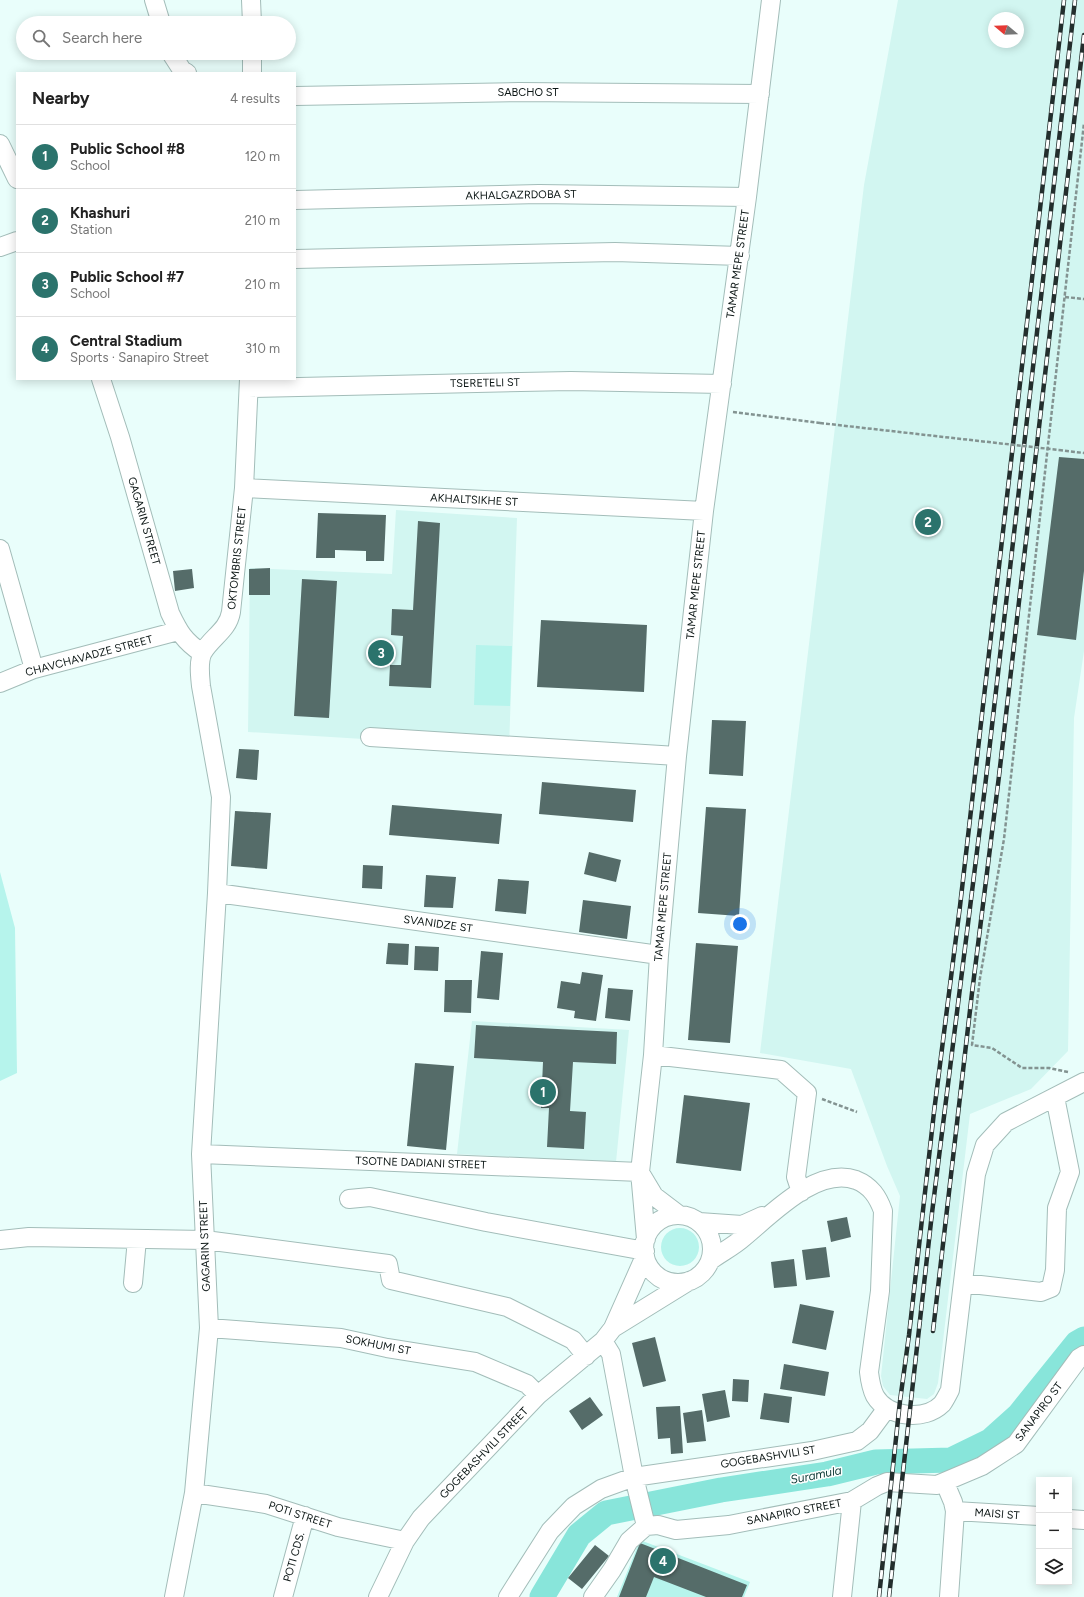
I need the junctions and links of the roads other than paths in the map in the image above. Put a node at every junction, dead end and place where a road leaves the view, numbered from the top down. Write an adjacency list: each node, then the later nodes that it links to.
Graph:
1 (154, 0): 4 (street)
2 (251, 0): 5 (street)
3 (771, 0): 10 (street, TAMAR MEPE STREET)
4 (159, 16)
5 (252, 16)
6 (174, 60): 8 (street)
7 (252, 60): 9 (street)
8 (185, 72)
9 (252, 72)
10 (760, 94): 11 (street, SABCHO ST); 14 (street, TAMAR MEPE STREET)
11 (296, 96)
12 (0, 144): 13 (street)
13 (16, 177)
14 (748, 197): 15 (street, AKHALGAZRDOBA ST); 18 (street, TAMAR MEPE STREET)
15 (296, 200)
16 (16, 241): 17 (street)
17 (0, 247)
18 (740, 256): 19 (street); 22 (street, TAMAR MEPE STREET)
19 (296, 259)
20 (101, 380): 26 (street, GAGARIN STREET)
21 (249, 384): 22 (street, TSERETELI ST); 23 (street, OKTOMBRIS STREET)
22 (722, 384): 24 (street, TAMAR MEPE STREET)
23 (244, 488): 24 (street, AKHALTSIKHE ST); 27 (street, OKTOMBRIS STREET)
24 (704, 511): 31 (street, TAMAR MEPE STREET)
25 (0, 549): 28 (street)
26 (178, 631): 27 (street, GAGARIN STREET); 28 (street, CHAVCHAVADZE STREET)
27 (202, 653): 32 (street)
28 (34, 669): 29 (street, CHAVCHAVADZE STREET)
29 (0, 683)
30 (370, 737): 31 (street)
31 (678, 756): 33 (street, TAMAR MEPE STREET)
32 (217, 892): 33 (street, SVANIDZE ST); 37 (street, GAGARIN STREET)
33 (659, 954): 34 (street, TAMAR MEPE STREET)
34 (653, 1055): 38 (street, TAMAR MEPE STREET); 39 (street)
35 (1077, 1077): 36 (street)
36 (1055, 1097): 51 (street); 51 (street)
37 (201, 1154): 38 (street, TSOTNE DADIANI STREET); 46 (street, GAGARIN STREET)
38 (640, 1172): 42 (street); 47 (street, TAMAR MEPE STREET)
39 (801, 1192): 41 (street); 57 (street)
40 (349, 1199): 47 (street)
41 (777, 1209): 43 (street); 48 (street)
42 (679, 1215): 43 (street); 47 (street)
43 (699, 1222): 48 (street)
44 (137, 1239): 45 (street); 46 (street); 50 (street)
45 (0, 1240)
46 (205, 1240): 52 (street, GAGARIN STREET); 55 (street)
47 (645, 1249): 49 (street); 53 (street, GOGEBASHVILI STREET)
48 (711, 1260): 49 (street)
49 (689, 1281): 53 (street, GOGEBASHVILI STREET)
50 (133, 1283)
51 (963, 1283): 57 (street)
52 (208, 1328): 56 (street, SOKHUMI ST); 60 (street, GAGARIN STREET)
53 (608, 1334): 55 (street, GOGEBASHVILI STREET); 58 (street)
54 (1084, 1355): 59 (street, SANAPIRO ST)
55 (586, 1356): 56 (street, GOGEBASHVILI STREET)
56 (538, 1395): 68 (street, GOGEBASHVILI STREET)
57 (887, 1408): 58 (street, GOGEBASHVILI ST)
58 (635, 1479): 67 (street); 72 (street, GOGEBASHVILI ST)
59 (945, 1482): 61 (street, SANAPIRO STREET); 62 (street)
60 (194, 1493): 63 (street, POTI STREET); 69 (street, GAGARIN STREET)
61 (852, 1501): 67 (street, SANAPIRO STREET); 74 (street)
62 (955, 1510): 64 (street, MAISI ST); 75 (street)
63 (306, 1516): 68 (street, POTI STREET); 70 (street, POTI CDS.)
64 (1036, 1516)
65 (1072, 1519): 66 (street)
66 (1084, 1520)
67 (645, 1522): 73 (street)
68 (405, 1541): 71 (street, GOGEBASHVILI STREET)
69 (174, 1597)
70 (283, 1597)
71 (378, 1597)
72 (508, 1597)
73 (593, 1597)
74 (842, 1597)
75 (949, 1597)

